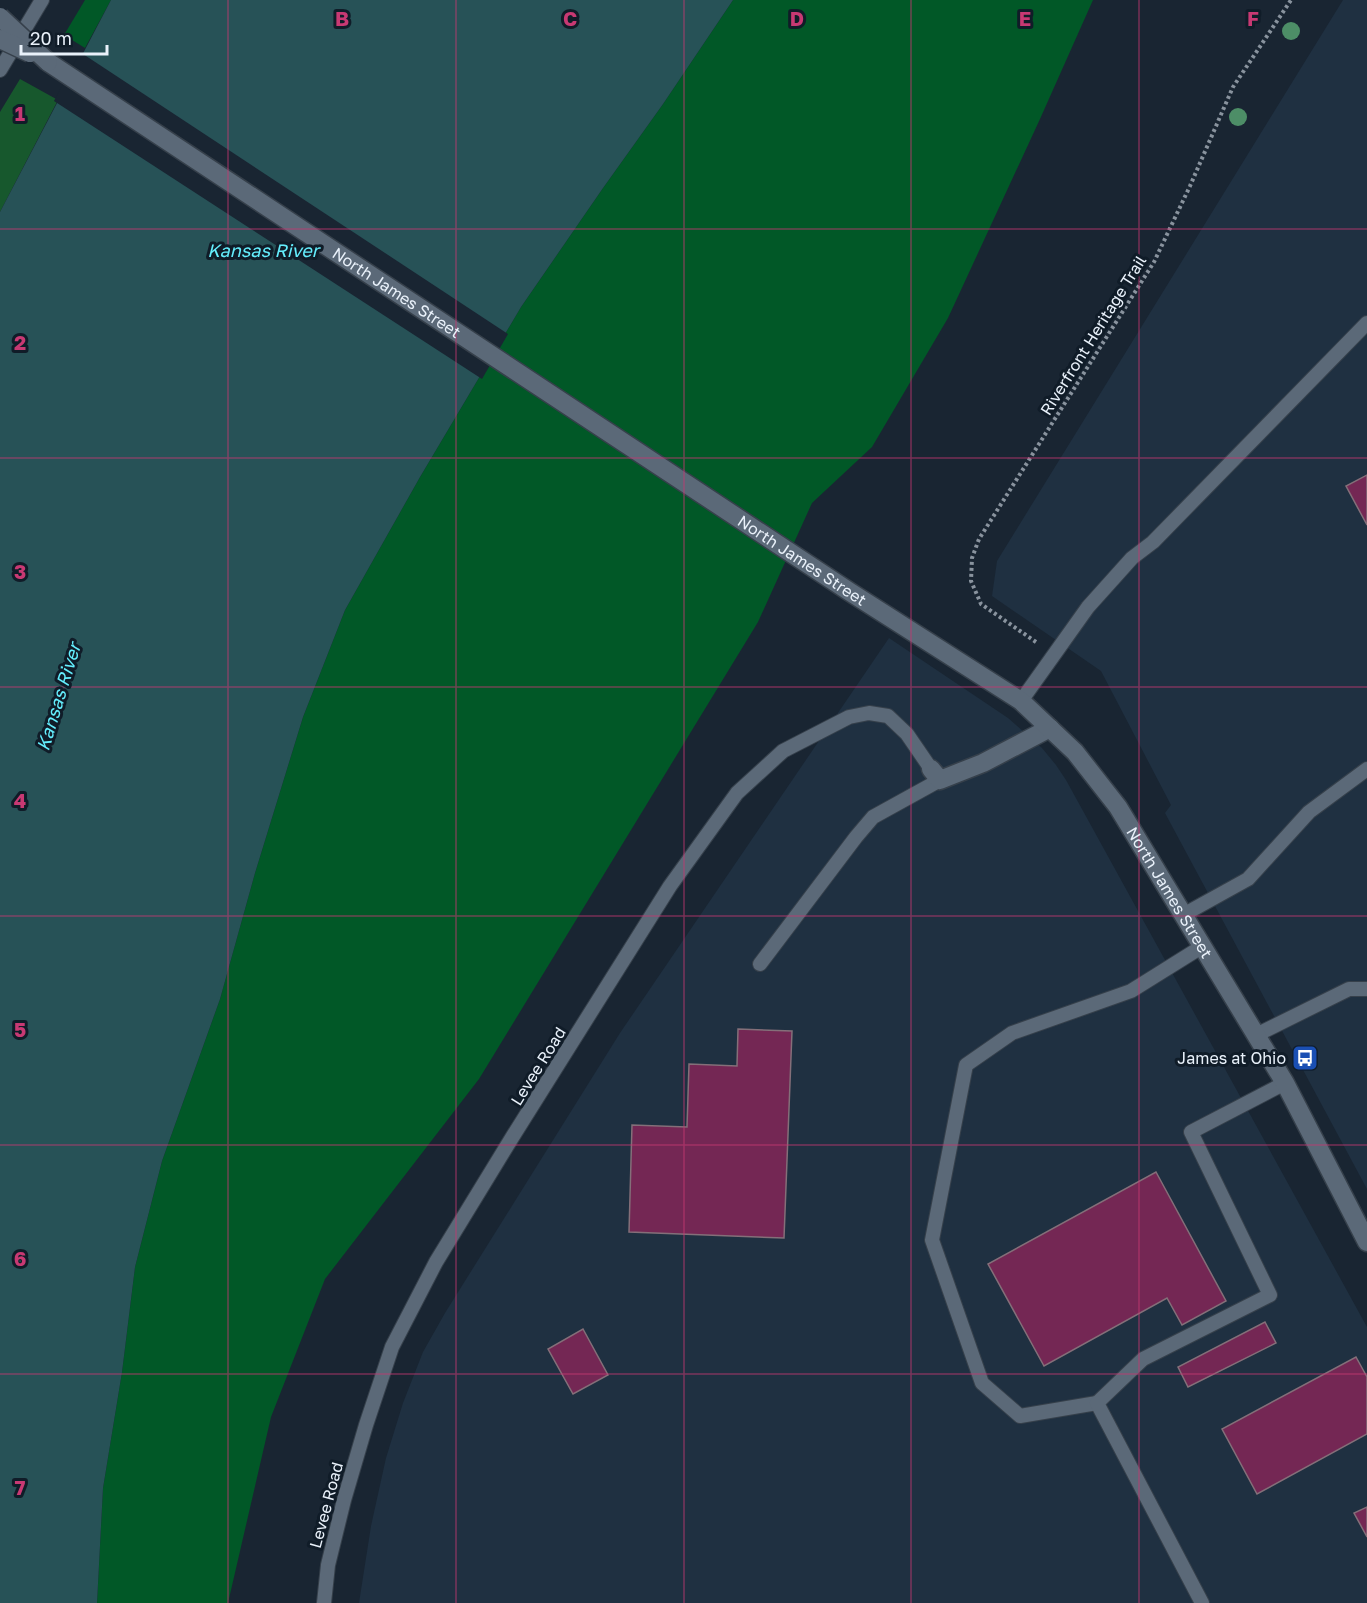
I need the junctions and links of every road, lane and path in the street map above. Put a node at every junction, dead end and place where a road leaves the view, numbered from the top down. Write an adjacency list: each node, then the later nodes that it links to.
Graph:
1 (42, 0): 6 (lane)
2 (1291, 0): 8 (path, Riverfront Heritage Trail)
3 (0, 17): 5 (main road, North James Street, bridge)
4 (0, 39): 5 (main road, North James Street, bridge)
5 (48, 62): 9 (main road, North James Street)
6 (0, 70)
7 (1367, 322): 8 (lane)
8 (1054, 655): 9 (lane)
9 (1021, 701): 10 (main road, North James Street)
10 (1050, 728): 12 (main road); 13 (main road, North James Street)
11 (1367, 769): 13 (lane)
12 (935, 775): 15 (lane); 21 (lane, Levee Road)
13 (1183, 915): 14 (main road, North James Street)
14 (1203, 946): 17 (main road, North James Street); 20 (lane)
15 (760, 964)
16 (1367, 988): 17 (lane)
17 (1256, 1035): 18 (main road, North James Street)
18 (1286, 1083): 19 (main road, North James Street); 20 (lane)
19 (1367, 1242)
20 (1096, 1403): 22 (lane)
21 (324, 1603)
22 (1202, 1603)

